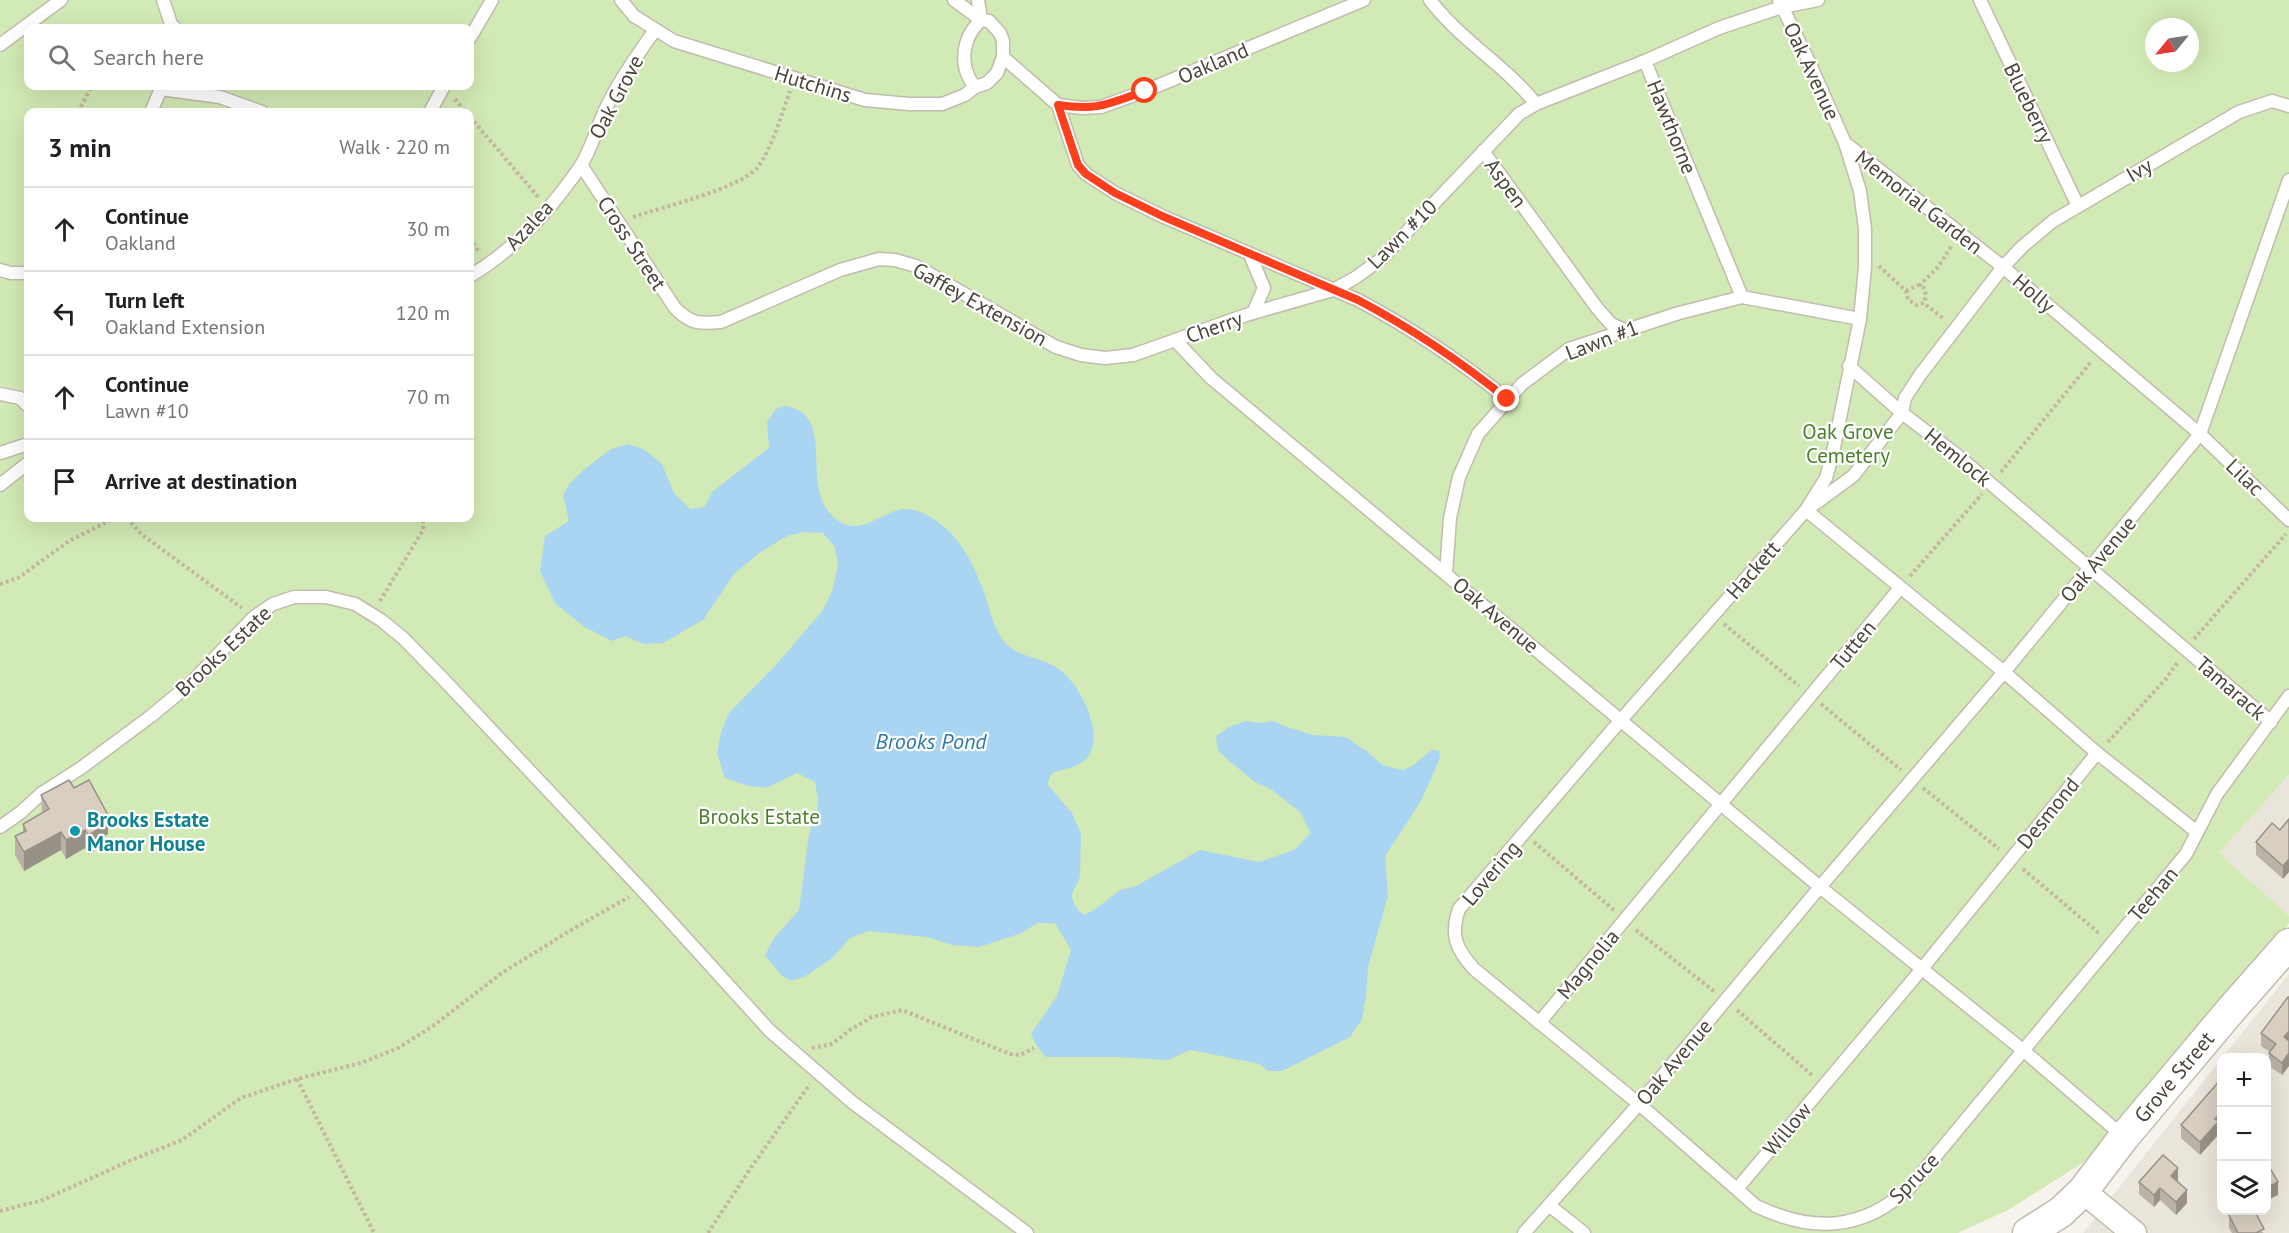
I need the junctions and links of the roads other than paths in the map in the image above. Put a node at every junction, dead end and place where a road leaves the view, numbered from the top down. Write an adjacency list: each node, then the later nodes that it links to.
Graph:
1 (61, 0): 13 (lane)
2 (163, 0): 14 (lane)
3 (492, 0): 17 (lane)
4 (621, 0): 16 (lane, Hutchins)
5 (954, 0): 12 (lane)
6 (978, 0): 12 (lane)
7 (1364, 0): 26 (lane, Oakland)
8 (1430, 0): 25 (lane)
9 (1818, 0): 11 (lane)
10 (1980, 0): 35 (lane, Blueberry)
11 (1780, 3): 20 (lane, Hawthorne); 31 (lane, Oak Avenue)
12 (981, 20): 19 (lane); 21 (lane)
13 (28, 24)
14 (171, 24)
15 (24, 27): 18 (lane)
16 (655, 30): 21 (lane, Hutchins); 33 (lane, Oak Grove)
17 (474, 31)
18 (0, 45)
19 (1003, 57): 21 (lane, Hutchins); 26 (lane)
20 (1645, 61): 25 (lane, Aspen); 42 (lane, Hawthorne)
21 (975, 87)
22 (160, 90): 28 (lane)
23 (442, 90): 30 (lane)
24 (217, 91): 29 (lane)
25 (1536, 104): 32 (lane, Aspen)
26 (1058, 105): 36 (lane)
27 (2289, 106): 35 (lane, Ivy)
28 (153, 108)
29 (253, 108)
30 (432, 108)
31 (1845, 143): 37 (lane, Memorial Garden); 45 (lane, Memorial Garden)
32 (1483, 151): 41 (lane, Lawn #10); 46 (lane, Aspen)
33 (581, 165): 40 (lane, Azalea); 44 (lane, Cross Street)
34 (2289, 180): 53 (lane, Oak Avenue)
35 (2078, 206): 37 (lane, Ivy)
36 (1250, 255): 41 (lane); 43 (lane, Cherry)
37 (2003, 267): 52 (lane, Holly); 53 (lane, Holly)
38 (0, 270): 39 (lane)
39 (24, 273)
40 (474, 273)
41 (1334, 290): 43 (lane, Cherry); 50 (lane)
42 (1742, 297): 45 (lane, Lawn #1); 46 (lane, Lawn #1)
43 (1253, 313): 47 (lane, Cherry)
44 (686, 319): 47 (lane, Gaffey Extension)
45 (1860, 319): 48 (lane, Memorial Garden)
46 (1624, 330): 50 (lane, Lawn #1)
47 (1175, 340): 61 (lane, Oak Avenue)
48 (1849, 366): 52 (lane, Hemlock); 58 (lane, Memorial Garden)
49 (0, 394): 51 (lane)
50 (1507, 399): 61 (lane, Lawn #1)
51 (24, 402)
52 (1902, 413): 58 (lane); 60 (lane, Hemlock)
53 (2200, 434): 59 (lane, Lilac); 60 (lane, Oak Avenue)
54 (24, 445): 55 (lane)
55 (0, 453)
56 (24, 466): 57 (lane)
57 (0, 485)
58 (1806, 510): 62 (lane); 65 (lane, Hackett)
59 (2289, 520)
60 (2091, 568): 63 (lane, Oak Avenue); 66 (lane, Tamarack)
61 (1446, 573): 65 (lane, Oak Avenue)
62 (1900, 588): 63 (lane); 68 (lane, Tutten)
63 (2004, 672): 67 (lane); 71 (lane, Oak Avenue)
64 (2289, 696): 66 (lane)
65 (1620, 721): 68 (lane, Oak Avenue); 74 (lane, Lovering)
66 (2271, 722): 70 (lane, Tamarack)
67 (2097, 753): 70 (lane); 73 (lane, Desmond)
68 (1720, 805): 71 (lane, Oak Avenue); 74 (lane, Magnolia)
69 (0, 827): 82 (lane, Brooks Estate)
70 (2197, 832): 75 (lane, Teehan)
71 (1820, 887): 73 (lane, Oak Avenue); 76 (lane, Oak Avenue)
72 (2289, 944): 77 (street, Grove Street)
73 (1920, 970): 75 (lane, Oak Avenue); 78 (lane, Willow)
74 (1539, 1023): 76 (lane)
75 (2024, 1051): 77 (lane, Oak Avenue); 78 (lane, Spruce)
76 (1639, 1104): 78 (lane); 80 (lane, Oak Avenue)
77 (2124, 1137): 79 (street, Grove Street)
78 (1737, 1189)
79 (2083, 1191): 81 (street, Grove Street); 86 (street)
80 (1550, 1206): 83 (lane, Oak Avenue); 84 (lane)
81 (2054, 1222): 85 (street, Grove Street)
82 (1027, 1233)
83 (1524, 1233)
84 (1584, 1233)
85 (2028, 1233)
86 (2134, 1233)

